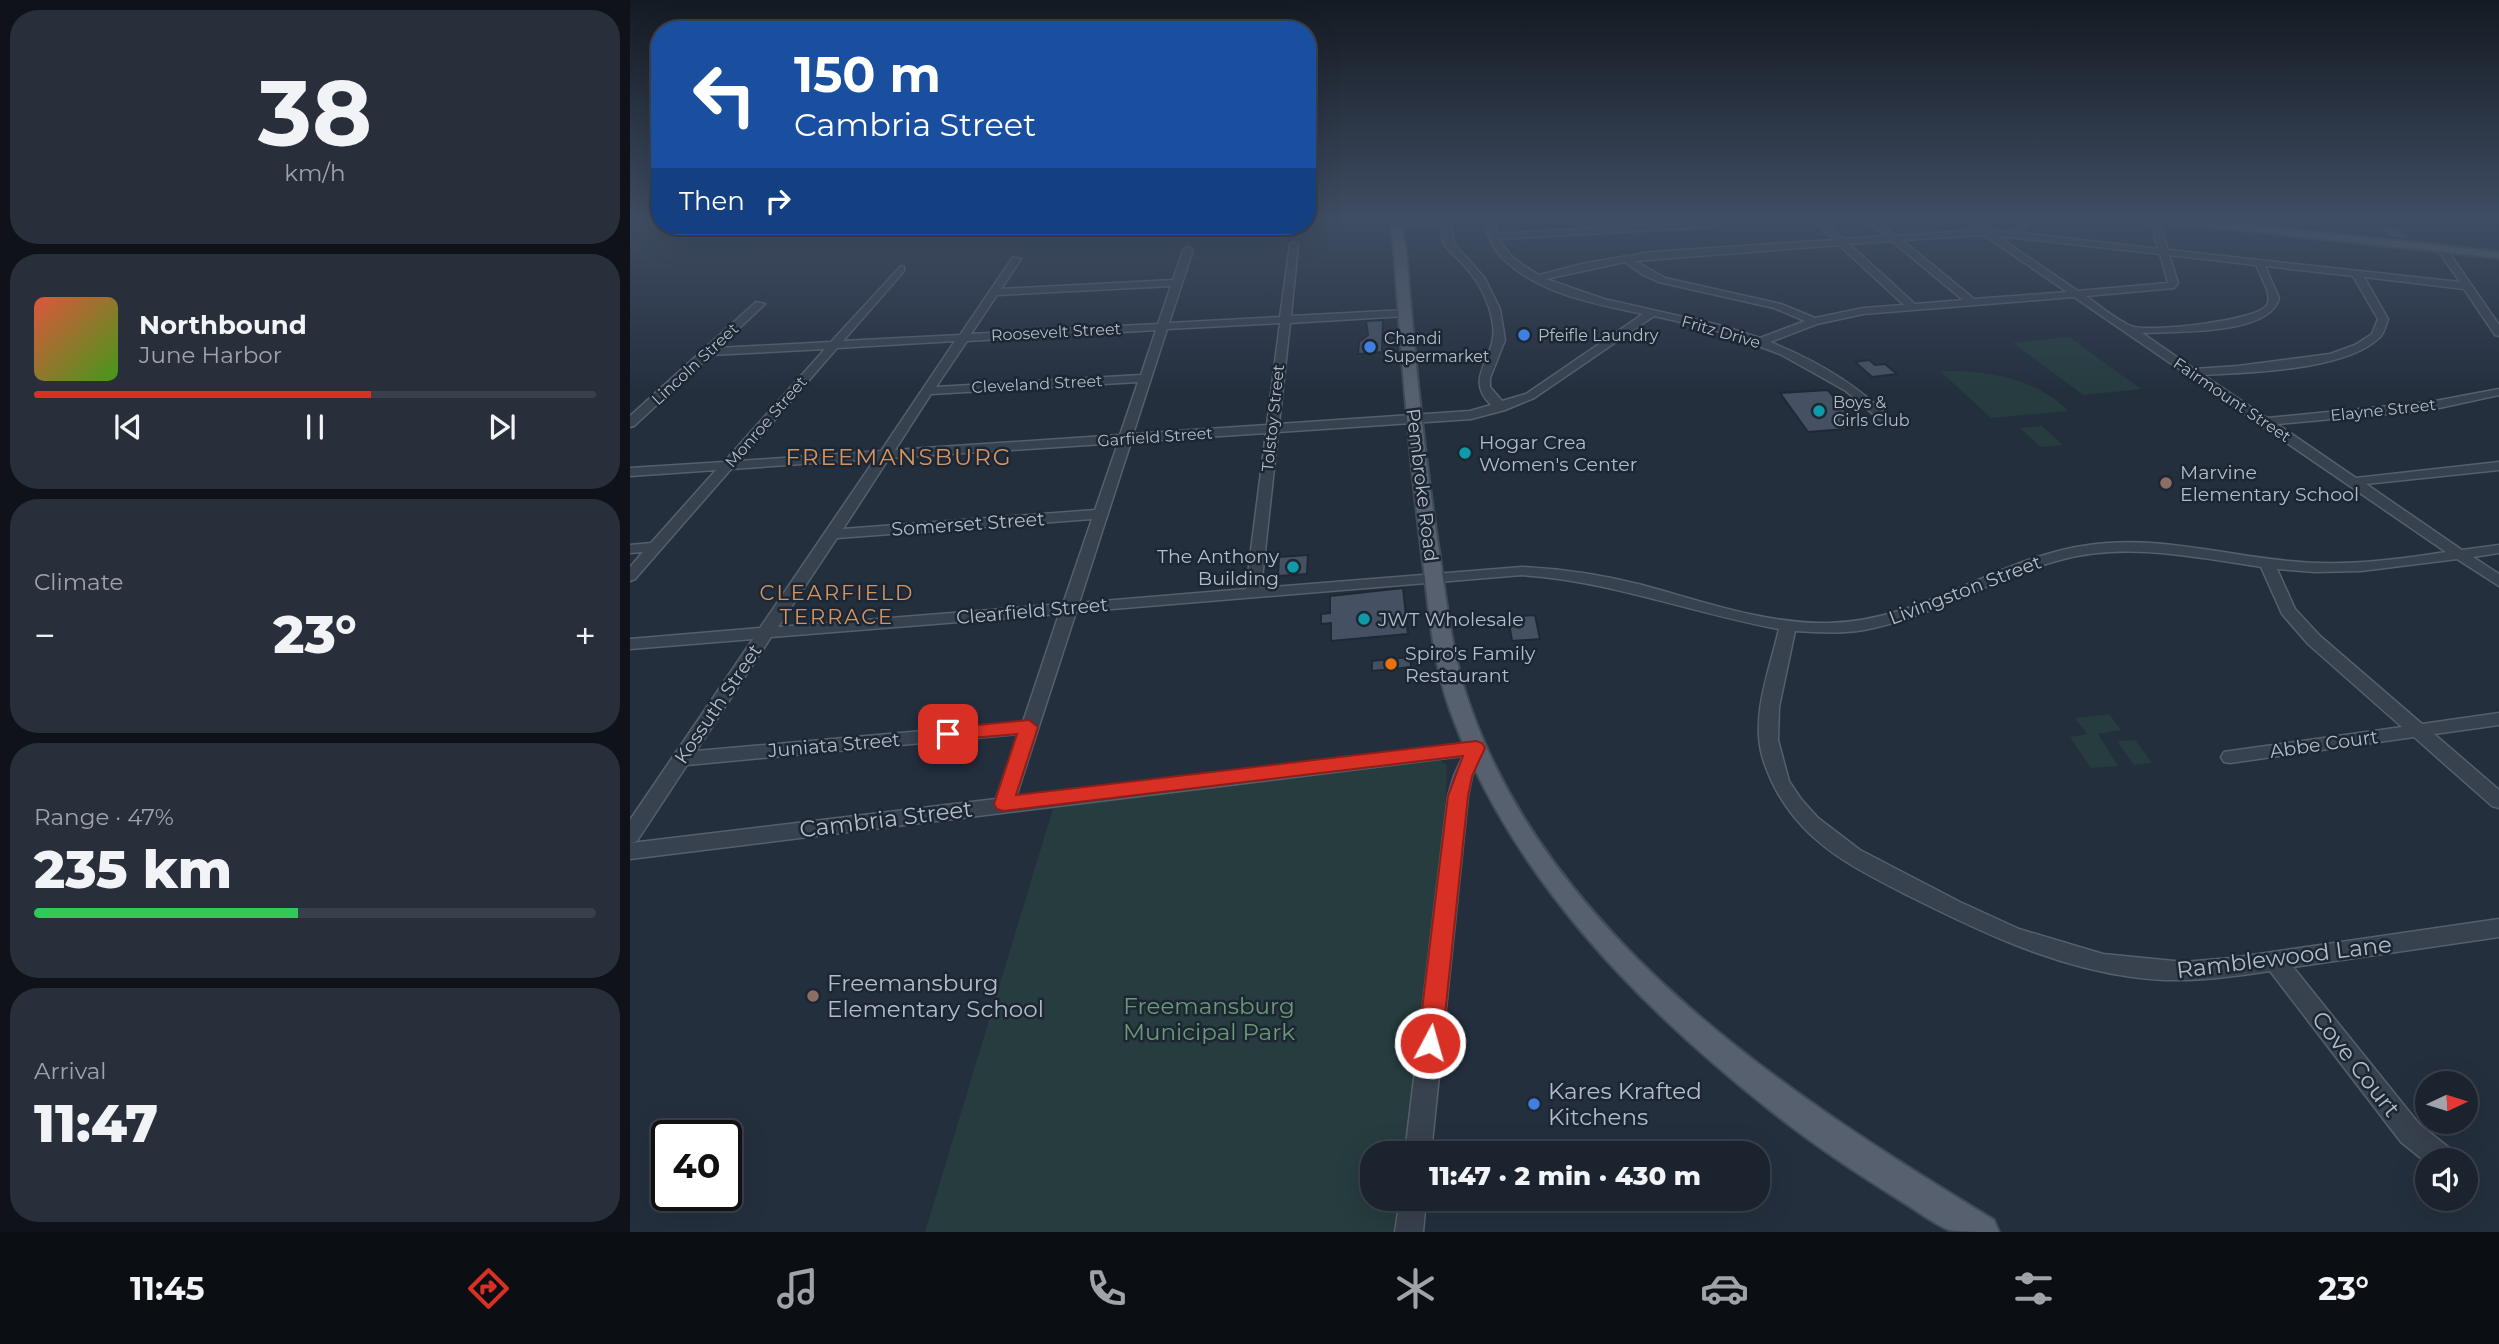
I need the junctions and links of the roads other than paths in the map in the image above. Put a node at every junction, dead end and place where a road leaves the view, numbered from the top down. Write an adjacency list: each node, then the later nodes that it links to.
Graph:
1 (895, 275): 35 (street, Monroe Street)
2 (1005, 275): 21 (street, Kossuth Street)
3 (1180, 275): 19 (street)
4 (1290, 275): 28 (street, Tolstoy Street)
5 (1401, 275): 26 (main road, Pembroke Road)
6 (1477, 275): 41 (street)
7 (1535, 275): 18 (street, Fritz Drive)
8 (1551, 275): 18 (street)
9 (1652, 275): 29 (street)
10 (1878, 275): 25 (street)
11 (1940, 275): 23 (street)
12 (2050, 275): 22 (street, Fairmount Street)
13 (2171, 275): 22 (street)
14 (2265, 275): 32 (street)
15 (2358, 275): 37 (street)
16 (2371, 275): 20 (street)
17 (2460, 275): 20 (street)
18 (1539, 278): 27 (street, Fritz Drive)
19 (1177, 283): 21 (street); 30 (street)
20 (2467, 286): 31 (street)
21 (994, 292): 33 (street, Kossuth Street)
22 (2077, 294): 23 (street); 32 (street, Fairmount Street)
23 (1972, 302): 25 (street)
24 (760, 304): 36 (street, Lincoln Street)
25 (1913, 307): 29 (street)
26 (1405, 313): 28 (street, Roosevelt Street); 42 (main road, Pembroke Road)
27 (1651, 313): 34 (street, Fritz Drive); 41 (street, Garfield Street)
28 (1284, 319): 30 (street, Roosevelt Street); 46 (street, Tolstoy Street)
29 (1814, 321): 34 (street)
30 (1163, 326): 33 (street, Roosevelt Street); 38 (street)
31 (2498, 330)
32 (2131, 331): 37 (street, Fairmount Street)
33 (964, 338): 35 (street, Roosevelt Street); 39 (street, Kossuth Street)
34 (1760, 342): 43 (street, Fritz Drive)
35 (833, 345): 36 (street, Roosevelt Street); 49 (street, Monroe Street)
36 (708, 352): 45 (street, Lincoln Street)
37 (2193, 372): 44 (street, Fairmount Street)
38 (1146, 378): 39 (street, Cleveland Street); 47 (street)
39 (928, 391): 48 (street, Kossuth Street)
40 (2499, 392): 44 (street, Elayne Street)
41 (1501, 407): 42 (street, Garfield Street)
42 (1413, 419): 46 (street, Garfield Street); 61 (main road, Pembroke Road)
43 (1885, 420)
44 (2265, 422): 52 (street, Fairmount Street)
45 (630, 423)
46 (1272, 429): 47 (street, Garfield Street); 63 (street, Tolstoy Street)
47 (1125, 439): 48 (street, Garfield Street); 53 (street)
48 (885, 455): 49 (street, Garfield Street); 54 (street, Kossuth Street)
49 (728, 466): 51 (street, Garfield Street); 55 (street, Monroe Street)
50 (2499, 466): 52 (street)
51 (630, 472)
52 (2352, 482): 58 (street, Fairmount Street)
53 (1101, 514): 54 (street, Somerset Street); 64 (street)
54 (834, 534): 66 (street, Kossuth Street)
55 (655, 547): 56 (street); 60 (street, Monroe Street)
56 (630, 549)
57 (2499, 549): 58 (street, Livingston Street)
58 (2458, 554): 59 (street, Livingston Street); 62 (street, Fairmount Street)
59 (2267, 563): 65 (street, Livingston Street); 70 (street)
60 (630, 576)
61 (1434, 578): 63 (street, Clearfield Street); 65 (street, Livingston Street); 71 (main road, Pembroke Road)
62 (2499, 581)
63 (1253, 592): 64 (street, Clearfield Street)
64 (1069, 608): 66 (street, Clearfield Street); 69 (street)
65 (1788, 625): 79 (street, Ramblewood Lane)
66 (766, 633): 67 (street, Clearfield Street); 73 (street, Kossuth Street)
67 (630, 644)
68 (2499, 719): 70 (street, Abbe Court)
69 (1029, 727): 73 (street, Juniata Street); 75 (street)
70 (2418, 730): 72 (street, Abbe Court); 74 (street)
71 (1476, 748): 75 (street, Cambria Street); 80 (street); 84 (main road, Pembroke Road)
72 (2230, 757)
73 (681, 759): 76 (street, Kossuth Street)
74 (2499, 801)
75 (1003, 804): 77 (street, Cambria Street)
76 (630, 836)
77 (630, 851)
78 (2499, 928): 79 (street, Ramblewood Lane)
79 (2274, 960): 81 (street, Cove Court)
80 (1419, 1141)
81 (2429, 1148)
82 (1412, 1211): 83 (street)
83 (1409, 1232)
84 (1982, 1232)

